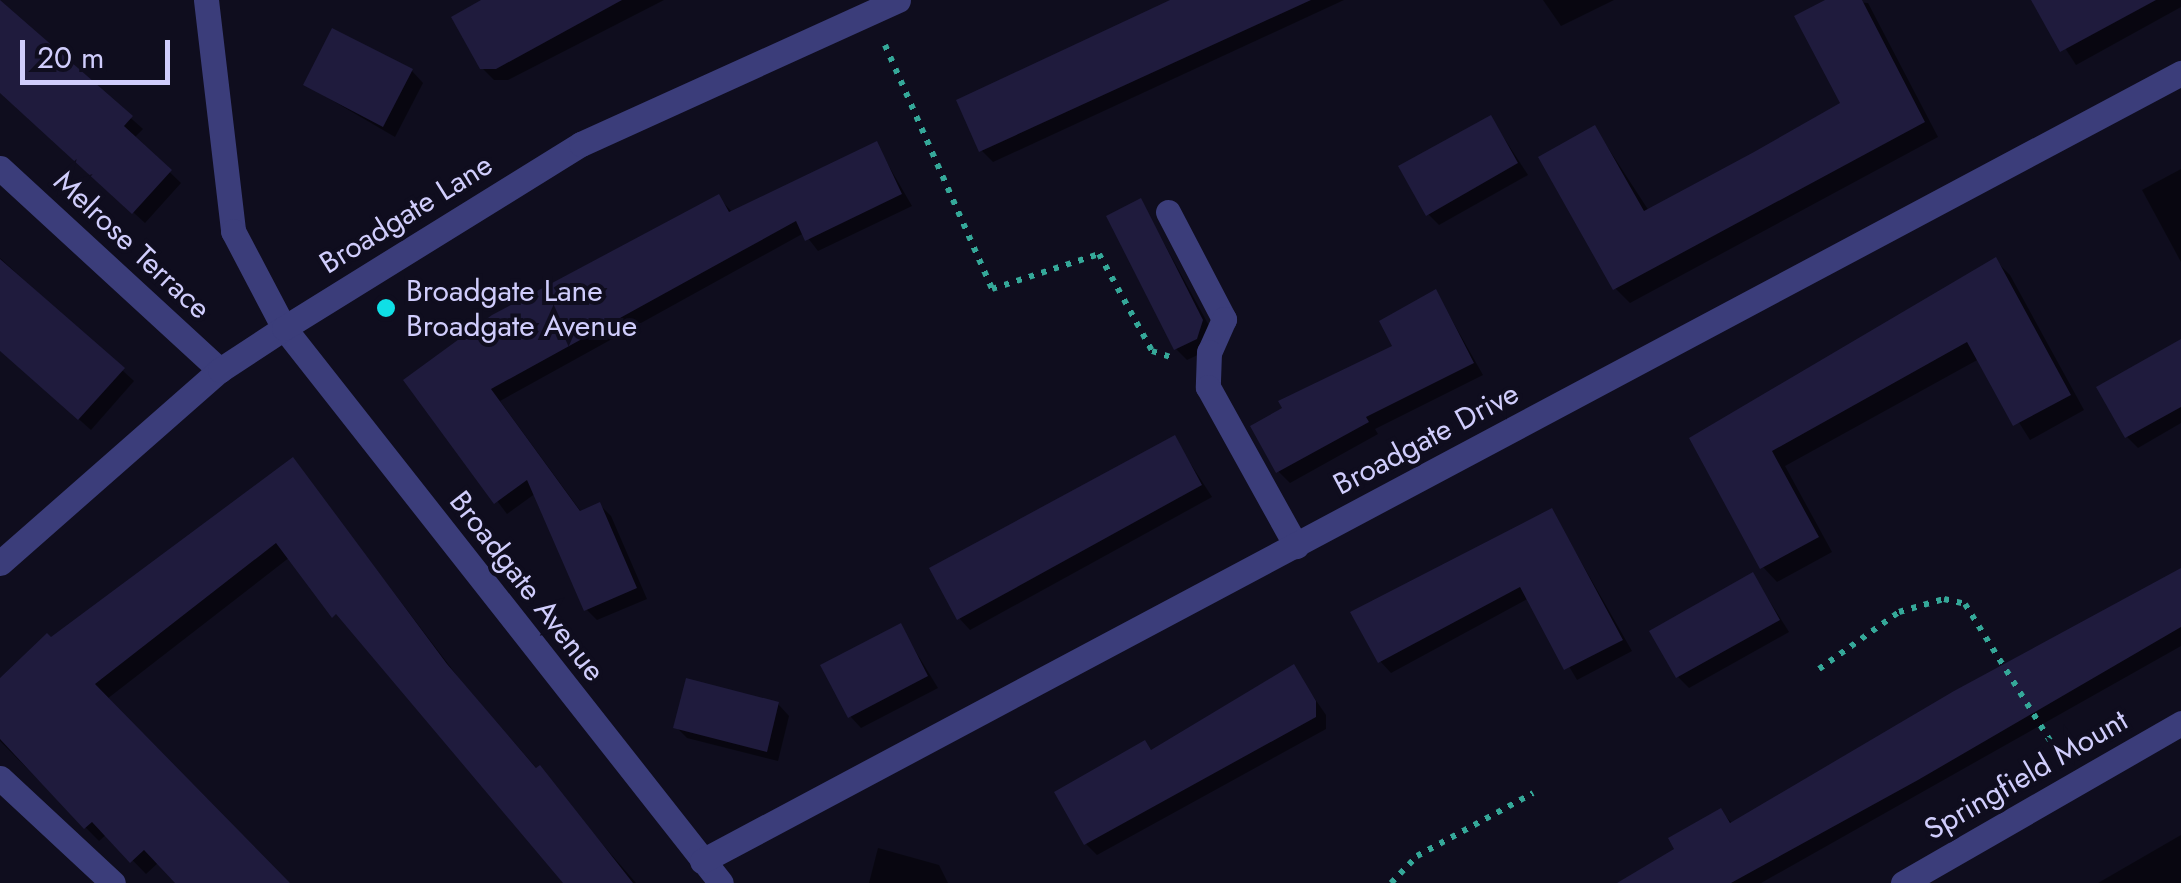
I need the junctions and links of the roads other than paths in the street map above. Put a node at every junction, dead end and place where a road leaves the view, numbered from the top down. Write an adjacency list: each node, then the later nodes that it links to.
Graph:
1 (206, 0): 6 (street, Broadgate Avenue)
2 (898, 0): 6 (street, Broadgate Lane)
3 (2181, 72): 8 (street, Broadgate Drive)
4 (0, 168): 7 (street, Melrose Terrace)
5 (1168, 212): 8 (street)
6 (284, 328): 7 (street, Broadgate Lane); 12 (street, Broadgate Avenue)
7 (220, 370): 9 (street, Broadgate Lane)
8 (1296, 546): 12 (street, Broadgate Drive)
9 (0, 563)
10 (2181, 724): 15 (street, Springfield Mount)
11 (0, 778): 13 (street)
12 (702, 861): 14 (street, Broadgate Avenue)
13 (113, 883)
14 (721, 883)
15 (1902, 883)

